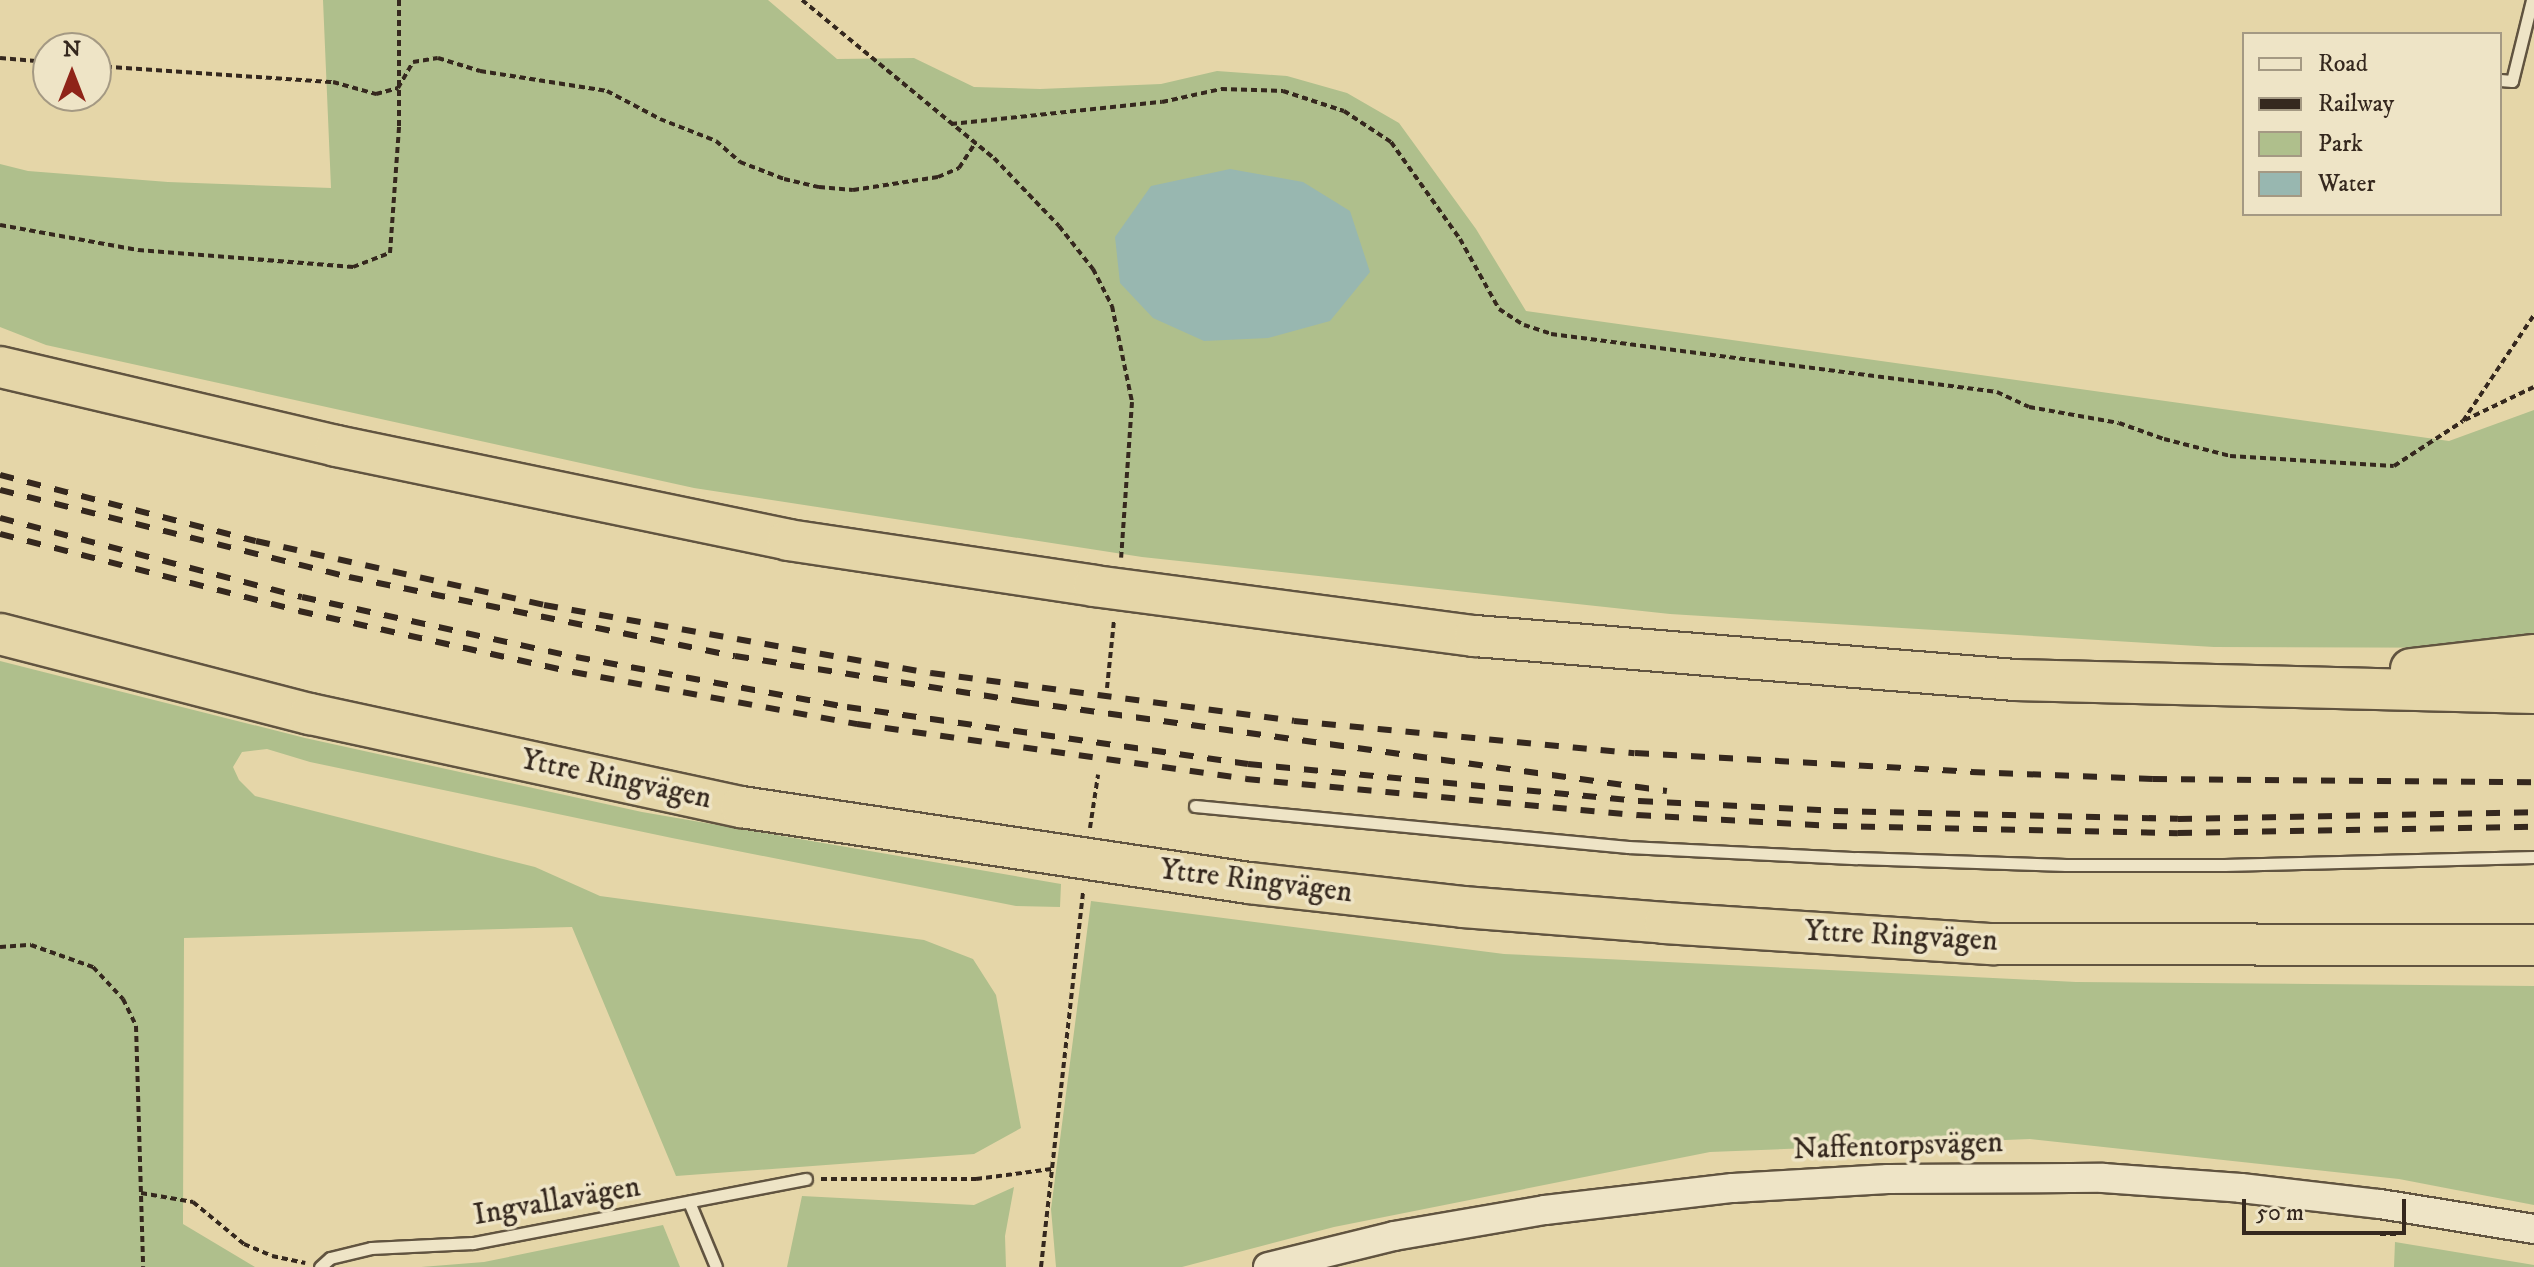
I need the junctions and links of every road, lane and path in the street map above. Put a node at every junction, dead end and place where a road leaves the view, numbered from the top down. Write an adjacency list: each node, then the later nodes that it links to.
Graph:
1 (399, 0): 8 (path)
2 (802, 0): 9 (path)
3 (2532, 0): 7 (lane)
4 (0, 58): 5 (path)
5 (32, 61)
6 (112, 67): 8 (path)
7 (2506, 80)
8 (398, 88): 10 (path); 11 (path)
9 (951, 124): 10 (path); 15 (path)
10 (975, 143): 16 (path)
11 (0, 225)
12 (2534, 315): 15 (path)
13 (0, 367): 20 (highway)
14 (2534, 387): 15 (path)
15 (2463, 421)
16 (1120, 569)
17 (1115, 609): 21 (path)
18 (0, 634): 28 (highway, Yttre Ringvägen)
19 (2534, 655): 20 (highway)
20 (2015, 680): 22 (highway)
21 (1107, 688)
22 (2534, 693)
23 (1098, 775): 25 (path)
24 (1195, 806): 26 (lane)
25 (1090, 831)
26 (2534, 857)
27 (1083, 890): 32 (path)
28 (2470, 945): 29 (highway, Yttre Ringvägen); 31 (highway)
29 (2534, 945)
30 (0, 947): 34 (path)
31 (2534, 954)
32 (1051, 1169): 33 (path); 40 (path)
33 (806, 1179): 35 (lane, Ingvallavägen)
34 (141, 1193): 37 (path); 38 (path)
35 (689, 1202): 37 (lane, Ingvallavägen); 39 (lane)
36 (2534, 1229): 41 (street, Naffentorpsvägen)
37 (320, 1266)
38 (143, 1267)
39 (716, 1267)
40 (1041, 1267)
41 (1268, 1267)

